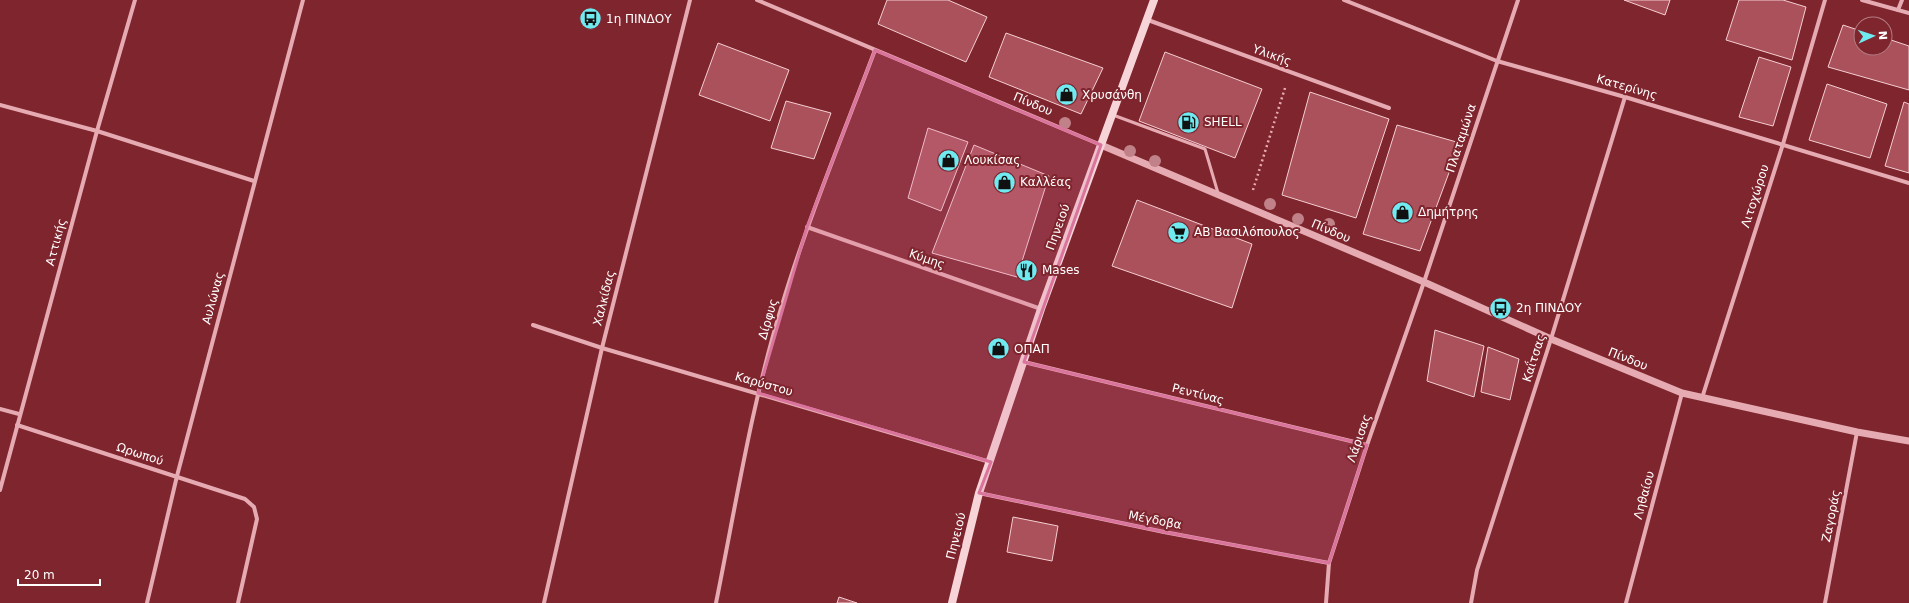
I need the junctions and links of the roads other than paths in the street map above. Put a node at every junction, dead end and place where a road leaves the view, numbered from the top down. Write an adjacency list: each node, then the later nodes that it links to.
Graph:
1 (134, 0): 20 (street, Αττικής)
2 (303, 0): 23 (street, Αυλώνας)
3 (690, 0): 31 (street, Χαλκίδας)
4 (757, 0): 14 (street, Πίνδου)
5 (1154, 0): 13 (main road, Πηνειού)
6 (1344, 0): 15 (street, Κατερίνης)
7 (1518, 0): 15 (street, Πλαταμώνα)
8 (1825, 0): 21 (street, Λιτοχώρου)
9 (1862, 0): 11 (street)
10 (1902, 0): 11 (street)
11 (1898, 10): 12 (street)
12 (1909, 13)
13 (1148, 20): 18 (street, Υλικής); 19 (main road, Πηνειού)
14 (875, 50): 22 (street, Πίνδου); 26 (street, Δίρφυς)
15 (1497, 61): 16 (street, Κατερίνης); 27 (street, Πλαταμώνα)
16 (1625, 97): 21 (street, Κατερίνης); 30 (street, Καΐτσας)
17 (0, 105): 20 (street)
18 (1389, 108)
19 (1112, 115): 22 (main road, Πηνειού); 25 (lane)
20 (97, 131): 23 (street); 37 (street, Αττικής)
21 (1783, 144): 24 (street, Κατερίνης); 35 (street, Λιτοχώρου)
22 (1101, 145): 25 (street, Πίνδου); 28 (main road, Πηνειού)
23 (254, 181): 43 (street, Αυλώνας)
24 (1909, 183)
25 (1219, 195): 27 (street, Πίνδου)
26 (807, 227): 28 (street, Κύμης); 33 (street, Δίρφυς)
27 (1424, 282): 30 (street, Πίνδου); 41 (street, Λάρισας)
28 (1041, 309): 32 (main road, Πηνειού)
29 (533, 325): 31 (street, Καρύστου)
30 (1551, 340): 34 (street, Πίνδου); 53 (street, Καΐτσας)
31 (602, 348): 33 (street, Καρύστου); 49 (street, Χαλκίδας)
32 (1024, 362): 41 (street, Ρεντίνας); 42 (main road, Πηνειού)
33 (758, 393): 42 (street, Καρύστου); 50 (street, Δίρφυς)
34 (1682, 393): 35 (street, Πίνδου); 54 (street, Ληθαίου)
35 (1702, 398): 39 (street, Πίνδου)
36 (0, 409): 37 (street)
37 (20, 414): 38 (street, Αττικής)
38 (17, 425): 43 (street, Ωρωπού); 44 (street, Αττικής)
39 (1857, 432): 40 (street, Πίνδου); 55 (street, Ζαγοράς)
40 (1909, 441)
41 (1367, 445): 46 (street, Λάρισας)
42 (991, 462): 45 (main road, Πηνειού)
43 (177, 476): 47 (street, Αυλώνας); 48 (street, Ωρωπού)
44 (0, 490)
45 (979, 493): 46 (street, Μέγδοβα); 51 (main road, Πηνειού)
46 (1329, 563): 52 (street, Λάρισας)
47 (147, 603)
48 (238, 603)
49 (544, 603)
50 (716, 603)
51 (952, 603)
52 (1326, 603)
53 (1471, 603)
54 (1626, 603)
55 (1825, 603)

